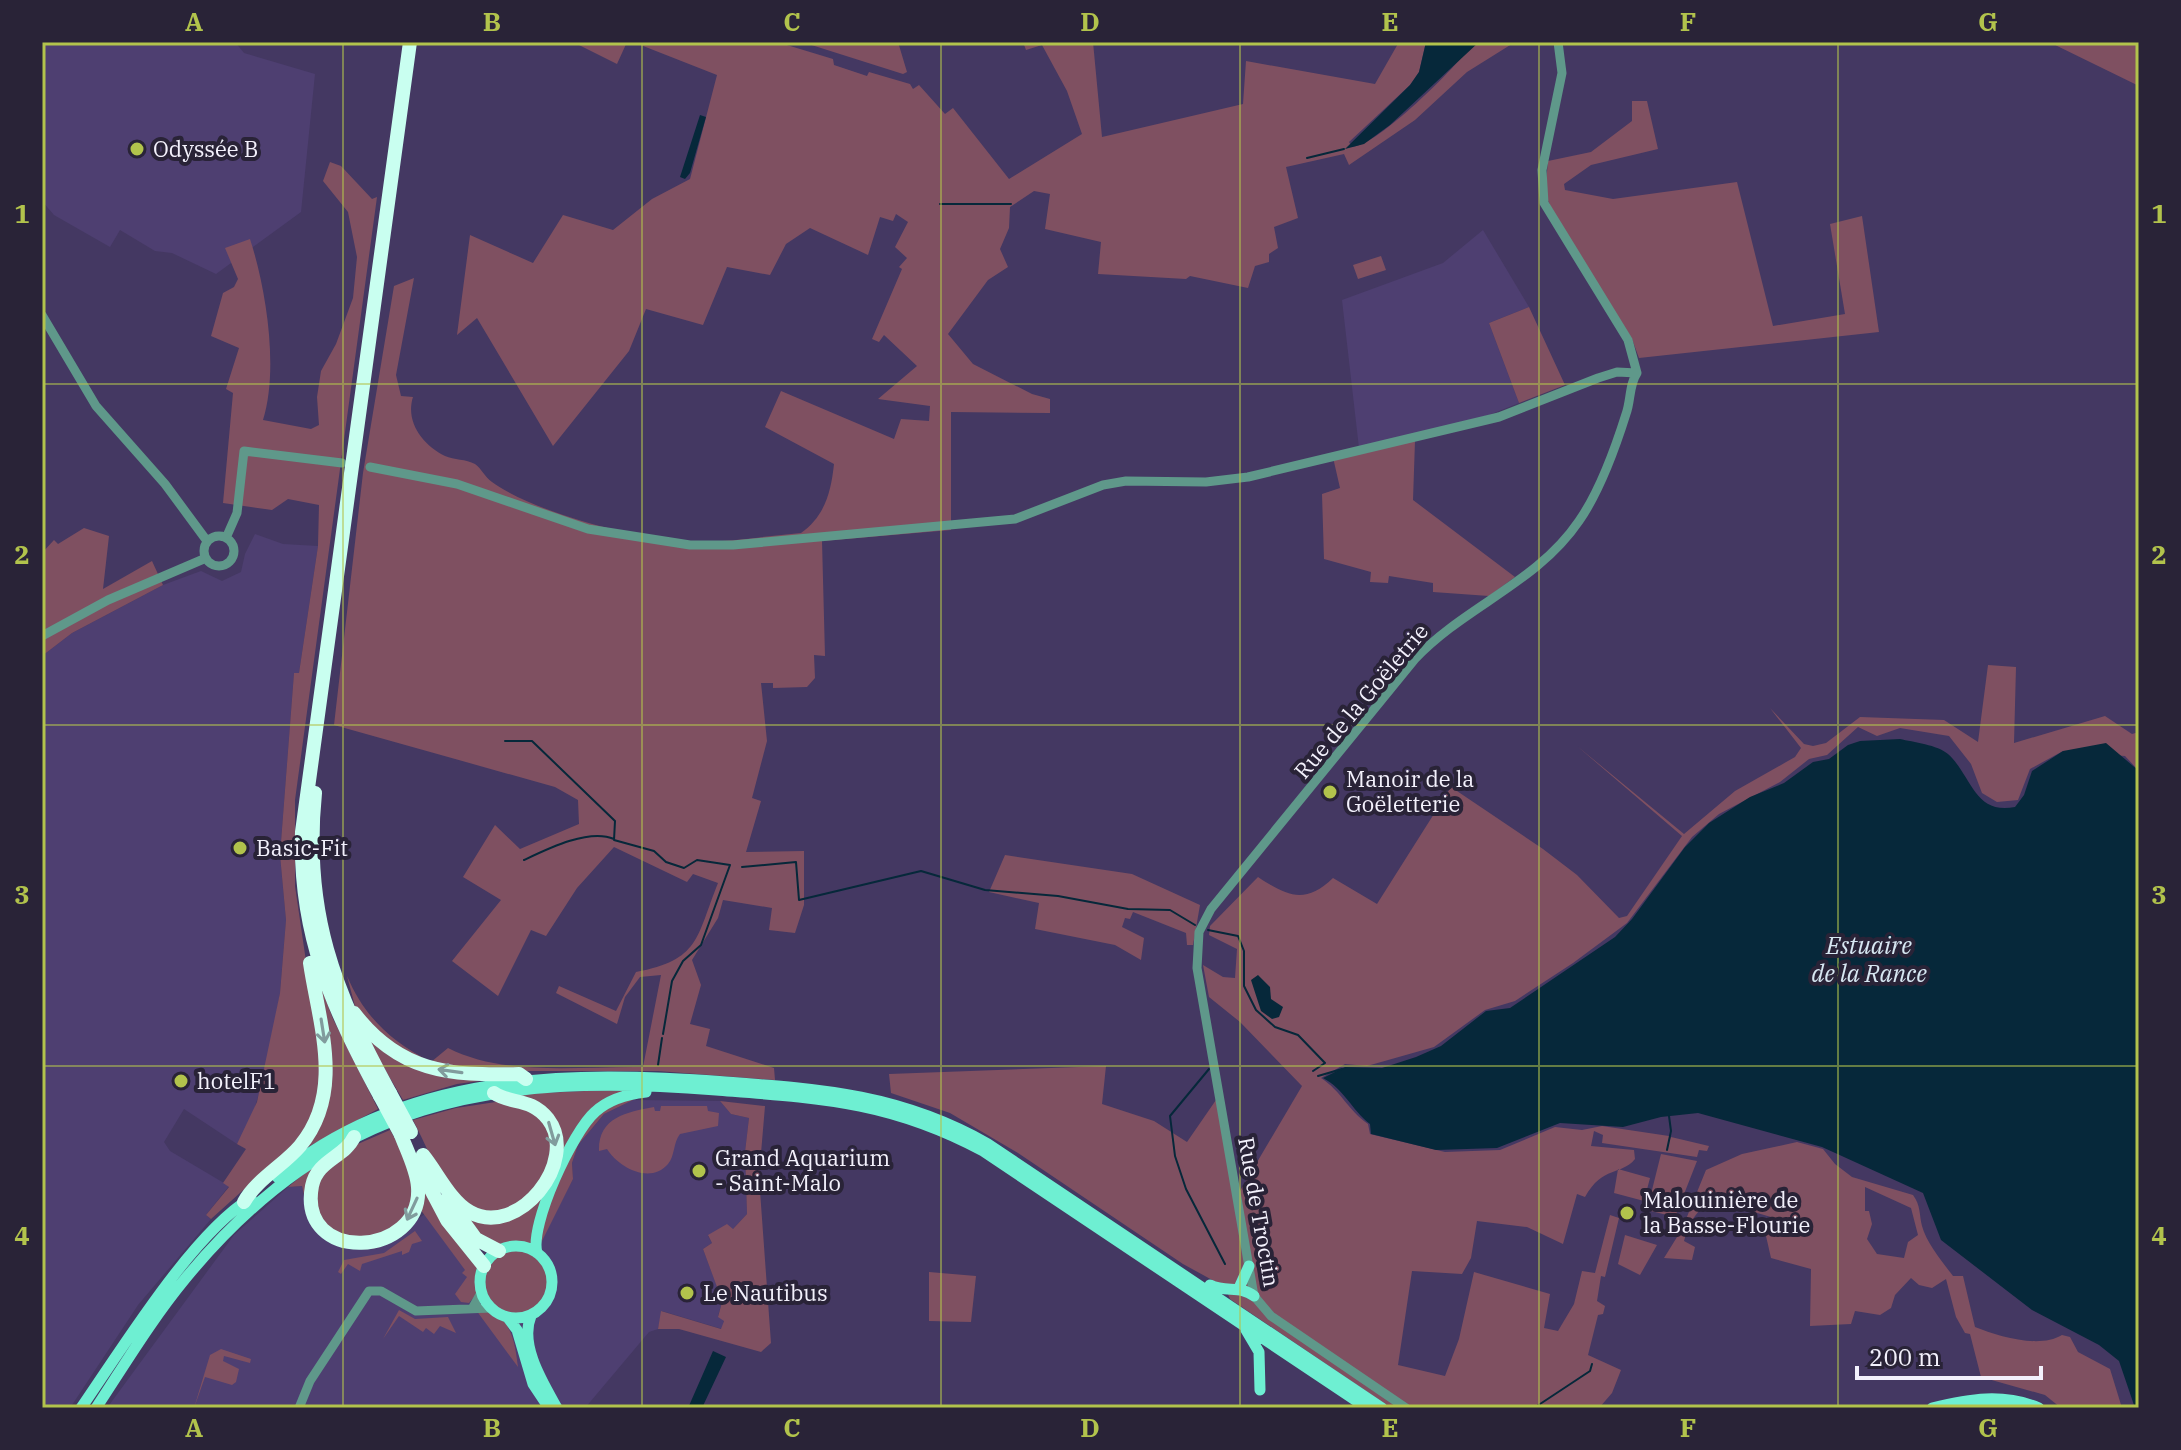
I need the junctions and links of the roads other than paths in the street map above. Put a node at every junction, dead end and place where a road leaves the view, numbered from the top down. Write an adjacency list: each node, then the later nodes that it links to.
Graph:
1 (410, 42): 12 (highway)
2 (418, 42): 13 (highway)
3 (1558, 42): 5 (street)
4 (42, 315): 9 (street)
5 (1635, 378): 7 (street); 14 (street, Rue de la Goëletrie)
6 (342, 463): 8 (street)
7 (370, 467)
8 (226, 538): 9 (street); 10 (street)
9 (207, 541): 10 (street)
10 (206, 558): 11 (street)
11 (42, 636)
12 (309, 927): 18 (highway); 22 (highway, one-way to 22)
13 (340, 993): 15 (highway, one-way to 13); 18 (highway)
14 (1203, 996): 26 (street, Rue de Troctin)
15 (526, 1079): 22 (main road); 27 (main road)
16 (685, 1088): 17 (main road); 24 (main road); 35 (main road)
17 (494, 1093): 20 (main road); 21 (highway, one-way to 21)
18 (385, 1094): 19 (highway, bridge)
19 (406, 1133): 20 (highway, one-way to 20); 21 (highway); 25 (highway)
20 (354, 1137): 38 (main road)
21 (423, 1155): 23 (highway)
22 (244, 1202): 37 (main road)
23 (499, 1251): 24 (main road); 25 (main road)
24 (537, 1253): 33 (main road)
25 (484, 1266): 29 (main road)
26 (1249, 1266): 28 (main road); 30 (street, Rue de Troctin)
27 (1188, 1276): 28 (main road); 43 (main road)
28 (1239, 1288): 30 (main road)
29 (481, 1293): 31 (street); 32 (main road)
30 (1254, 1296): 44 (street, Rue de Troctin)
31 (473, 1307): 32 (street); 39 (street)
32 (491, 1308): 34 (main road)
33 (531, 1316): 34 (main road); 41 (main road)
34 (508, 1318): 40 (main road)
35 (1245, 1326): 36 (main road); 42 (main road)
36 (1260, 1390)
37 (81, 1408)
38 (96, 1408)
39 (299, 1408)
40 (549, 1408)
41 (557, 1408)
42 (1367, 1408)
43 (1382, 1408)
44 (1406, 1408)
45 (1932, 1408): 48 (main road)
46 (1964, 1408): 47 (main road)
47 (2012, 1408)
48 (2039, 1408)

